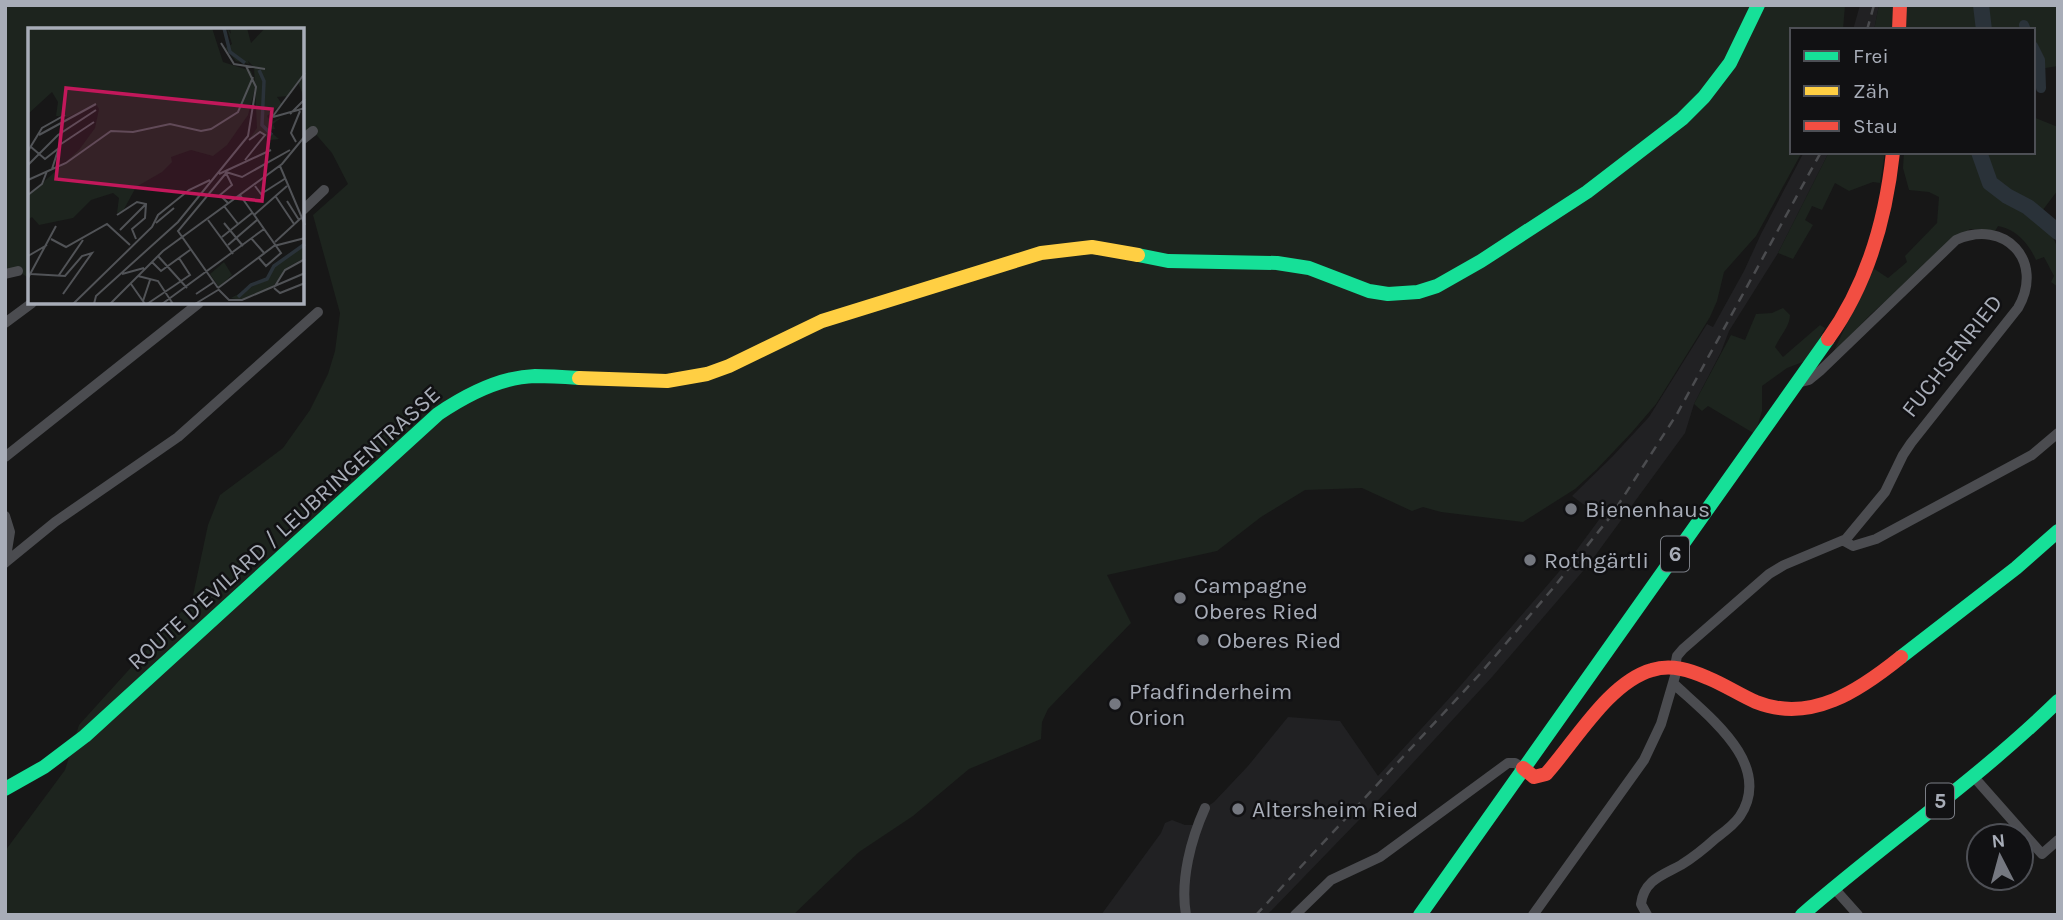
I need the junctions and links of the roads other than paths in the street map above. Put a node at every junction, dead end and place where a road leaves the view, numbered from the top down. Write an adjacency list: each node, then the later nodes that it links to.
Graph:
1 (1758, 5): 27 (street, ROUTE D'EVILARD / LEUBRINGENTRASSE)
2 (1900, 5): 3 (street)
3 (1899, 28)
4 (313, 131): 5 (street)
5 (304, 138)
6 (1893, 154): 15 (street, 6)
7 (324, 190): 8 (street)
8 (304, 209)
9 (18, 271): 10 (street)
10 (5, 274)
11 (31, 304): 14 (street)
12 (198, 304): 17 (street)
13 (318, 312): 21 (street)
14 (5, 323)
15 (1797, 383): 20 (street, FUCHSENRIED); 25 (street, 6)
16 (2058, 433): 20 (street)
17 (5, 457)
18 (5, 516): 21 (street)
19 (2058, 531): 22 (street)
20 (1843, 541): 22 (street)
21 (5, 562)
22 (1676, 666): 23 (street); 25 (street)
23 (1674, 684): 34 (street); 35 (street)
24 (2058, 701): 26 (street, 5)
25 (1523, 768): 32 (street); 33 (street, 6)
26 (1973, 775): 29 (street); 30 (street, 5)
27 (5, 789)
28 (1205, 808): 31 (street)
29 (2058, 840)
30 (1833, 887): 36 (street, 5); 37 (street)
31 (1186, 915)
32 (1295, 915)
33 (1420, 915)
34 (1534, 915)
35 (1647, 915)
36 (1802, 915)
37 (1858, 915)

